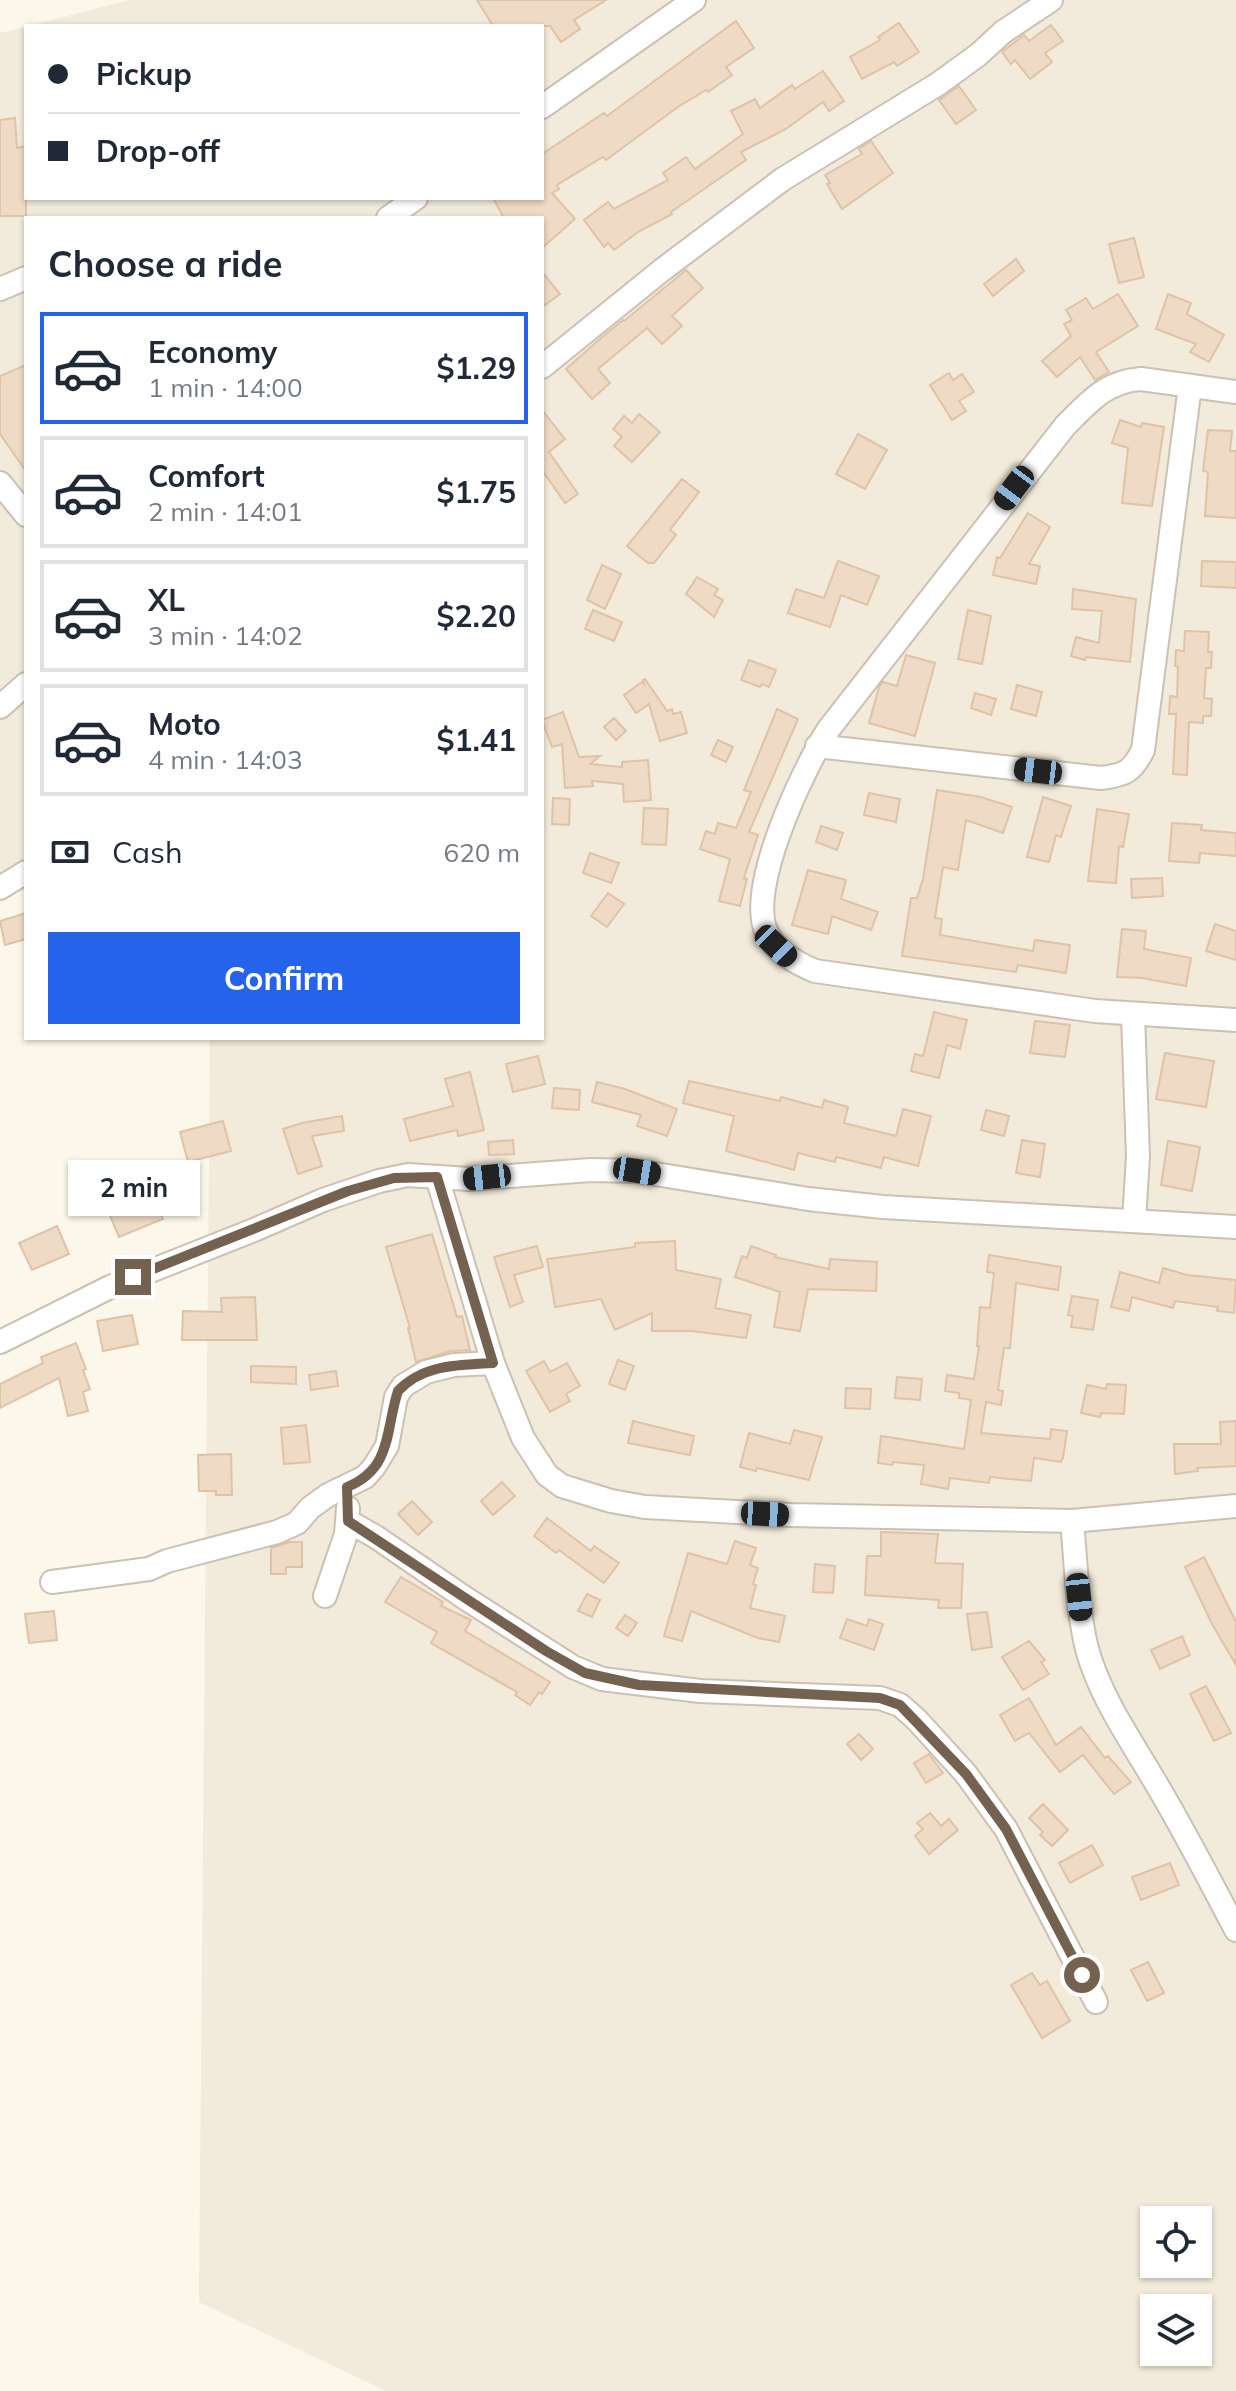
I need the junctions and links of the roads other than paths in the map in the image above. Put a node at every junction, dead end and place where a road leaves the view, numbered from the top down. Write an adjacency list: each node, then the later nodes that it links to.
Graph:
1 (694, 0): 3 (street)
2 (1051, 0): 8 (street)
3 (544, 106)
4 (413, 200): 5 (street)
5 (391, 216)
6 (24, 279): 7 (street)
7 (0, 289)
8 (544, 365)
9 (1190, 386): 10 (street); 15 (street); 15 (street)
10 (1236, 392)
11 (0, 483): 12 (street)
12 (24, 513)
13 (24, 686): 14 (street)
14 (0, 707)
15 (817, 746): 18 (street)
16 (24, 873): 17 (street)
17 (0, 888)
18 (1133, 1015): 19 (street); 21 (street)
19 (1236, 1020)
20 (437, 1177): 21 (street); 23 (street); 24 (street)
21 (1134, 1221): 22 (street)
22 (1236, 1227)
23 (0, 1342)
24 (493, 1363): 25 (street); 28 (street)
25 (347, 1487): 27 (street); 29 (street)
26 (1236, 1506): 28 (street)
27 (348, 1521): 30 (street); 32 (street)
28 (1072, 1521): 31 (street)
29 (52, 1582)
30 (325, 1596)
31 (1236, 1930)
32 (1096, 2002)

